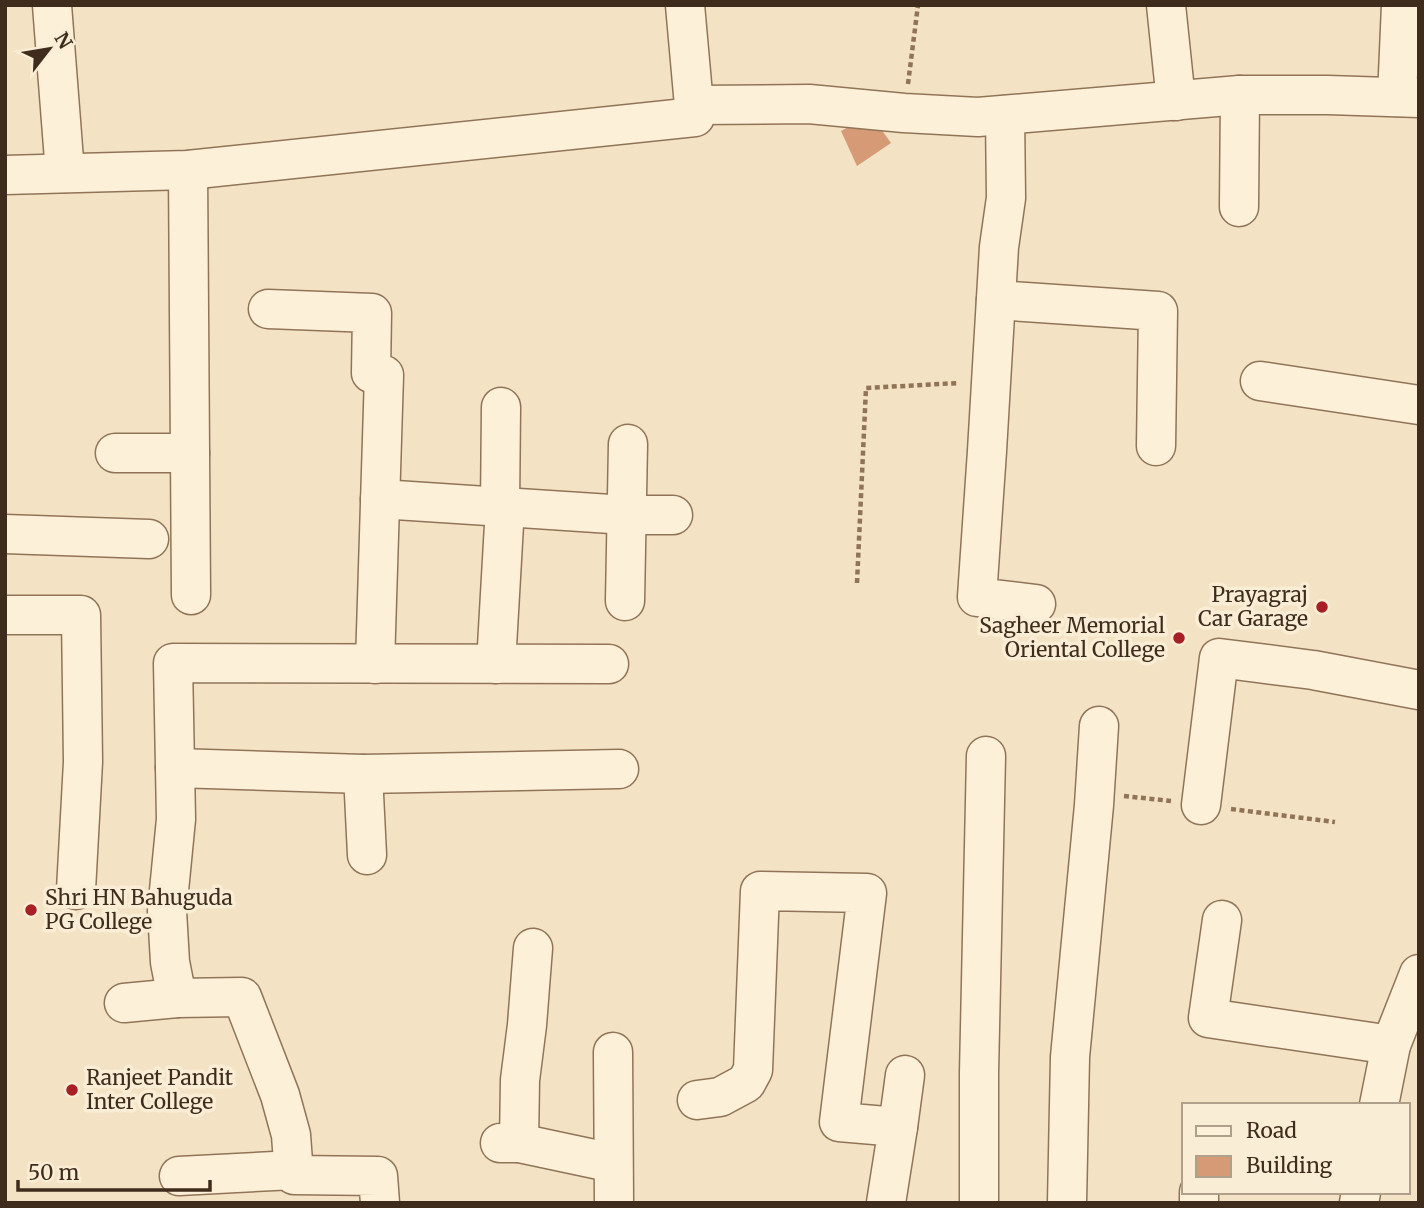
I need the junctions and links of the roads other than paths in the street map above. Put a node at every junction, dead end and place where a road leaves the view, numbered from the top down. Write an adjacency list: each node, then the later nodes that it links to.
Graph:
1 (52, 5): 11 (street)
2 (685, 5): 8 (street)
3 (1166, 5): 7 (street)
4 (1401, 5): 6 (street)
5 (1240, 95): 6 (street); 7 (street); 13 (street)
6 (1408, 98)
7 (1176, 101): 9 (street)
8 (695, 105): 9 (street); 10 (street)
9 (1005, 115): 14 (street)
10 (188, 170): 11 (street); 22 (street)
11 (65, 173): 12 (street)
12 (5, 175)
13 (1239, 207)
14 (996, 300): 20 (street); 31 (street)
15 (268, 309): 23 (street)
16 (1260, 381): 17 (street)
17 (1419, 405)
18 (501, 407): 24 (street)
19 (628, 444): 26 (street)
20 (1156, 446)
21 (115, 453): 22 (street)
22 (190, 453): 29 (street)
23 (380, 499): 24 (street); 33 (street)
24 (503, 507): 26 (street); 34 (street)
25 (673, 515): 26 (street)
26 (626, 516): 30 (street)
27 (5, 534): 28 (street)
28 (149, 539)
29 (191, 595)
30 (625, 601)
31 (1036, 604)
32 (5, 615): 44 (street)
33 (375, 664): 34 (street); 39 (street)
34 (496, 664): 35 (street)
35 (609, 664)
36 (1419, 690): 42 (street)
37 (1099, 726): 63 (street)
38 (986, 755): 62 (street)
39 (176, 768): 41 (street); 48 (street)
40 (619, 769): 41 (street)
41 (363, 774): 43 (street)
42 (1201, 805)
43 (367, 855)
44 (76, 891)
45 (1222, 920): 50 (street)
46 (533, 948): 56 (street)
47 (1419, 974): 50 (street)
48 (177, 998): 49 (street); 57 (street)
49 (124, 1003)
50 (1391, 1045): 54 (street)
51 (613, 1052): 56 (street)
52 (905, 1075): 55 (street)
53 (697, 1100): 55 (street)
54 (1379, 1103)
55 (898, 1127): 61 (street)
56 (613, 1163): 60 (street)
57 (294, 1170): 58 (street); 59 (street)
58 (179, 1176)
59 (380, 1203)
60 (614, 1203)
61 (886, 1203)
62 (979, 1203)
63 (1067, 1203)

